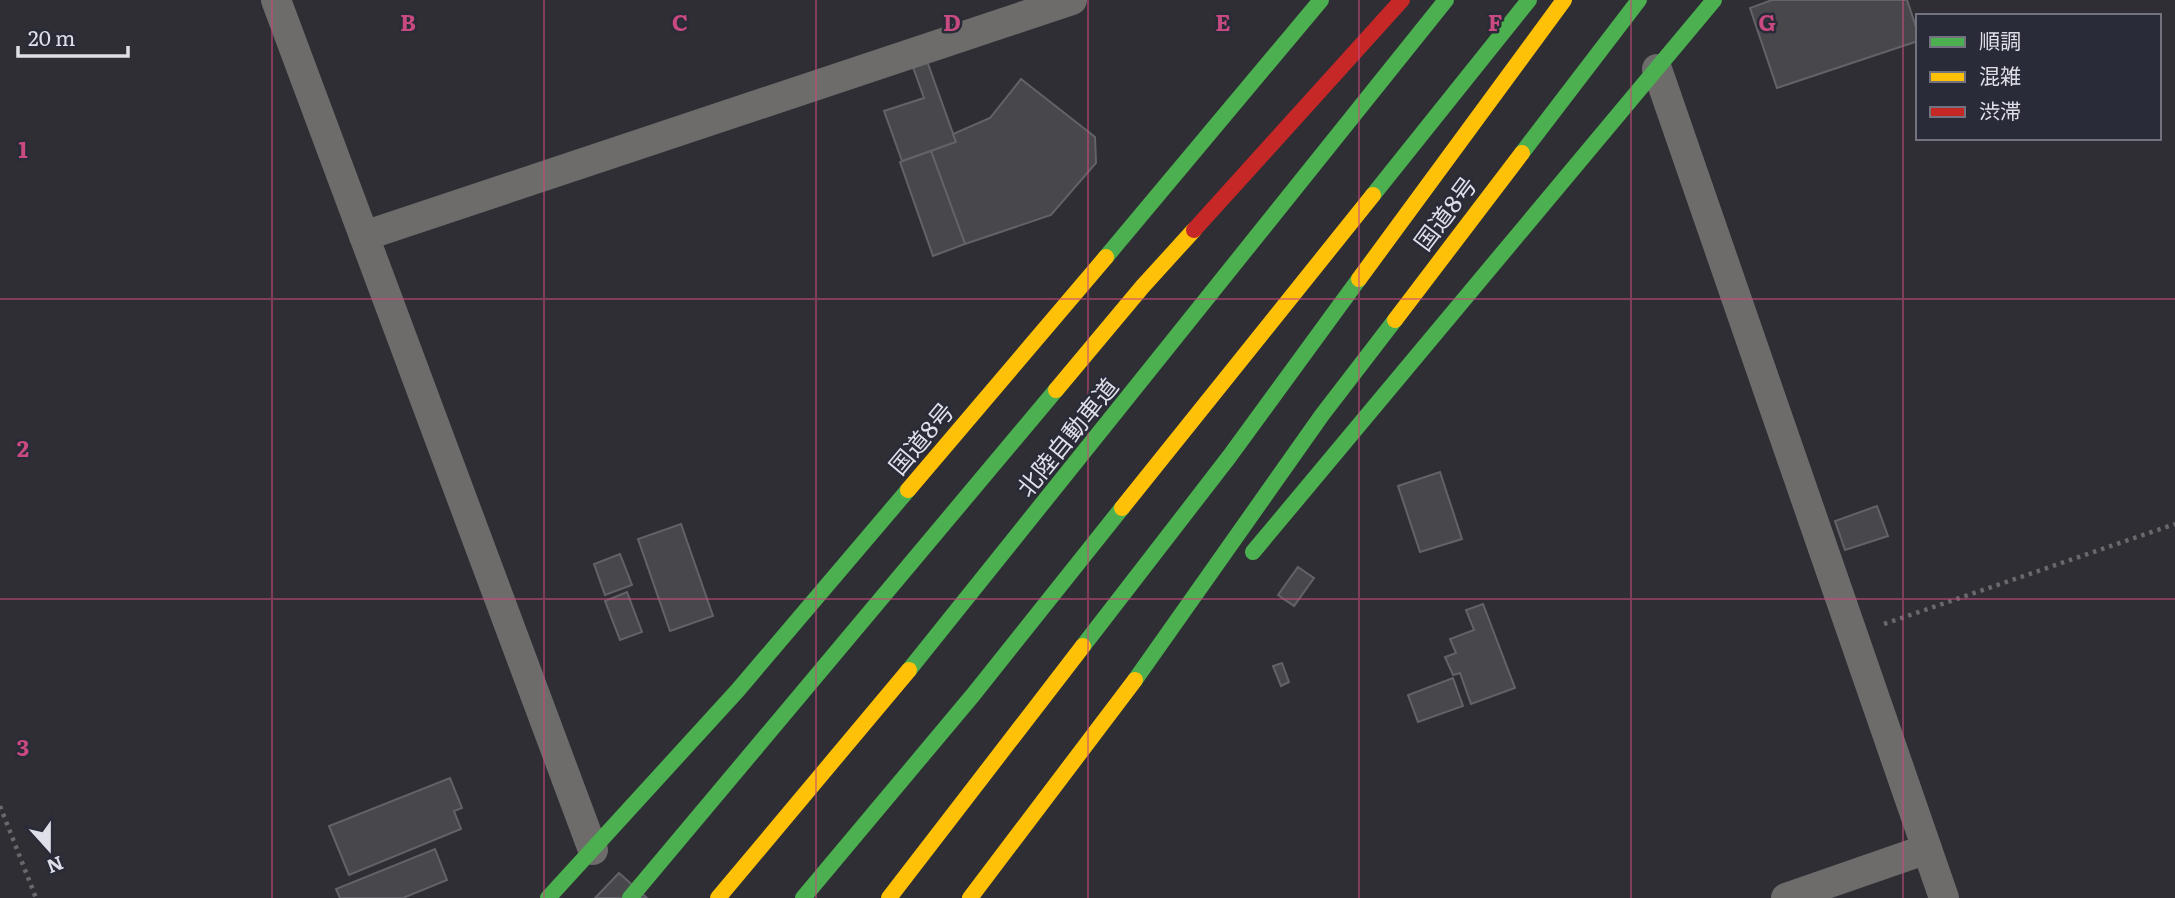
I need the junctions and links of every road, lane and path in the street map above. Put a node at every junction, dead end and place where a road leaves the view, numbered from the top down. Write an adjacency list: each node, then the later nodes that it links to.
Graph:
1 (276, 0): 11 (street)
2 (1072, 0): 11 (street)
3 (1321, 0): 19 (highway, 国道8号)
4 (1402, 0): 22 (highway)
5 (1446, 0): 23 (highway, 北陸自動車道)
6 (1529, 0): 24 (highway)
7 (1564, 0): 25 (highway)
8 (1639, 0): 16 (highway, 国道8号)
9 (1714, 0): 10 (highway)
10 (1657, 69): 13 (highway); 15 (street)
11 (364, 236): 19 (street)
12 (2175, 524): 15 (path)
13 (1238, 568)
14 (1220, 588): 16 (highway)
15 (1853, 635): 18 (street)
16 (1137, 678): 26 (highway, 国道8号)
17 (0, 806): 20 (path)
18 (1927, 849): 27 (street); 28 (street)
19 (593, 850): 21 (highway, 国道8号)
20 (36, 898)
21 (548, 898)
22 (630, 898)
23 (718, 898)
24 (803, 898)
25 (889, 898)
26 (970, 898)
27 (1786, 898)
28 (1944, 898)

